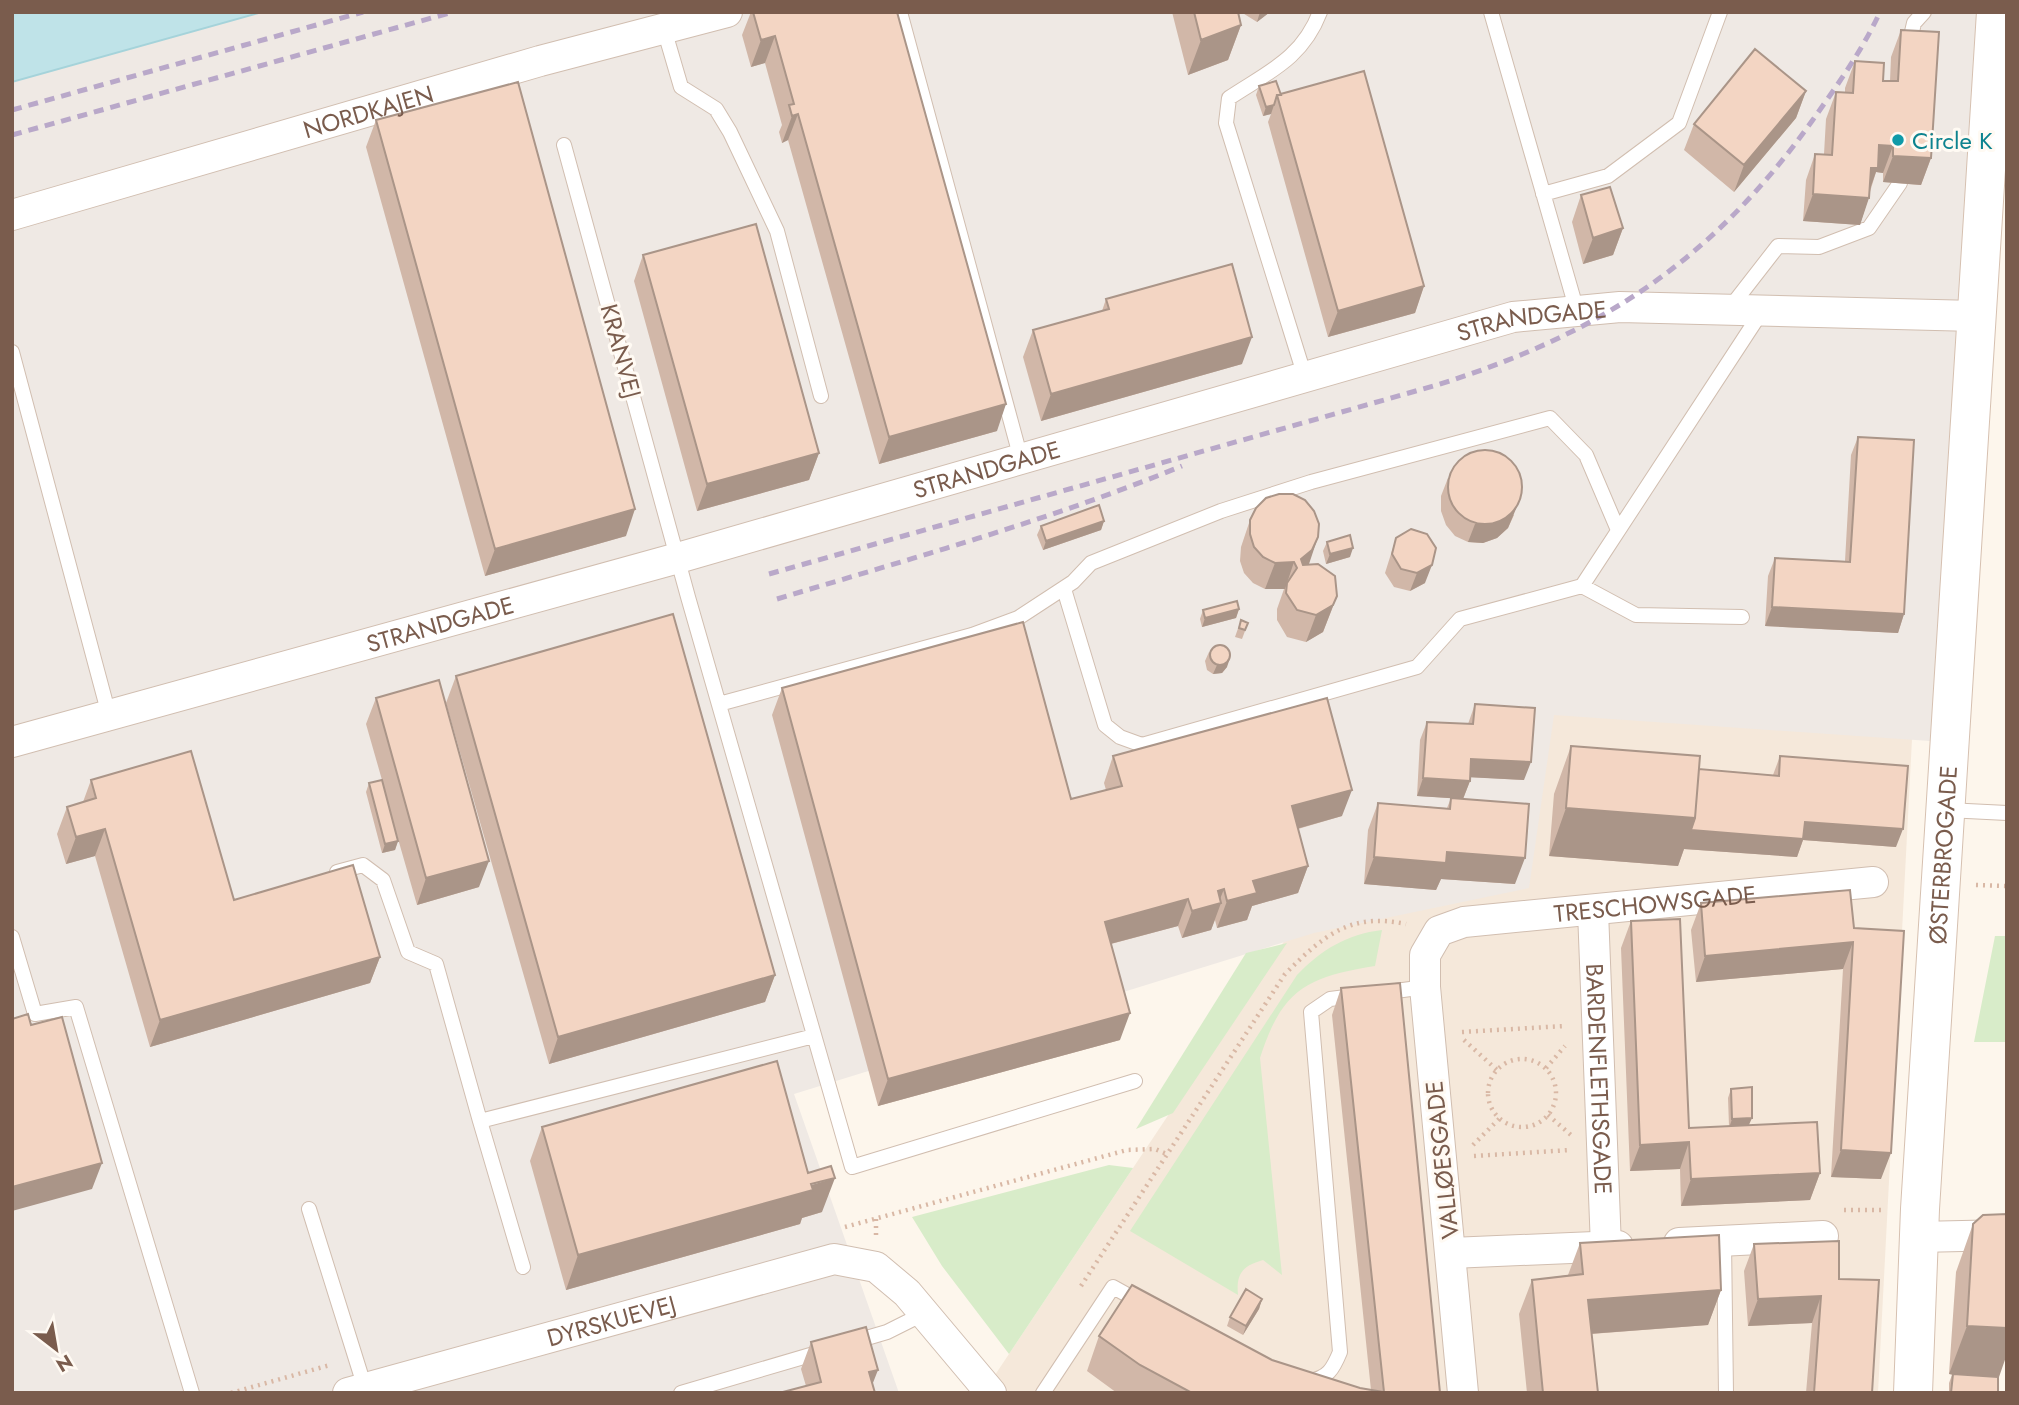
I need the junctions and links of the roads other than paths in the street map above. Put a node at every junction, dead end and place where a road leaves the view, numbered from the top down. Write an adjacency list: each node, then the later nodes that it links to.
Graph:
1 (727, 12): 8 (street, NORDKAJEN)
2 (900, 12): 21 (lane)
3 (1321, 12): 19 (lane)
4 (1491, 12): 12 (lane)
5 (1720, 12): 12 (lane)
6 (1924, 12): 9 (lane)
7 (1996, 12): 17 (main road, ØSTERBROGADE)
8 (664, 29): 13 (street, NORDKAJEN); 20 (lane)
9 (1906, 57)
10 (564, 145): 23 (lane, KRANVEJ)
11 (1900, 184): 14 (lane)
12 (1543, 194): 15 (lane)
13 (12, 215)
14 (1729, 310): 15 (street, STRANDGADE); 16 (street, STRANDGADE)
15 (1577, 311): 19 (street, STRANDGADE)
16 (1762, 311): 17 (street, STRANDGADE); 22 (lane)
17 (1975, 317): 30 (main road, ØSTERBROGADE)
18 (12, 352): 28 (lane)
19 (1305, 377): 21 (street, STRANDGADE)
20 (821, 396)
21 (1021, 459): 23 (street, STRANDGADE)
22 (1618, 530): 24 (lane); 25 (lane)
23 (678, 558): 27 (lane, KRANVEJ); 28 (street, STRANDGADE)
24 (1581, 586): 25 (lane); 26 (lane)
25 (1065, 589): 27 (lane)
26 (1742, 617)
27 (719, 704): 38 (lane, KRANVEJ)
28 (109, 715): 29 (street, STRANDGADE)
29 (12, 742)
30 (1947, 810): 31 (lane); 42 (main road, ØSTERBROGADE)
31 (2007, 813)
32 (321, 876): 40 (lane)
33 (1873, 882): 34 (street, TRESCHOWSGADE)
34 (1593, 911): 35 (street, TRESCHOWSGADE); 46 (street, BARDENFLETHSGADE)
35 (1438, 931): 37 (street, VALLØESGADE)
36 (12, 937): 53 (lane)
37 (1425, 987): 47 (street, VALLØESGADE); 51 (lane)
38 (814, 1036): 39 (lane, KRANVEJ); 40 (lane)
39 (1135, 1082)
40 (480, 1121): 48 (lane)
41 (309, 1209): 52 (lane)
42 (1919, 1223): 43 (street); 59 (main road, ØSTERBROGADE)
43 (2007, 1235)
44 (1823, 1236): 45 (street)
45 (1724, 1241): 46 (street); 58 (lane)
46 (1606, 1247): 47 (street)
47 (1451, 1254): 57 (street, VALLØESGADE)
48 (523, 1267)
49 (1149, 1307): 56 (lane)
50 (923, 1314): 52 (street, DYRSKUEVEJ); 54 (lane); 55 (street)
51 (1293, 1380)
52 (356, 1390)
53 (192, 1393)
54 (681, 1393)
55 (991, 1393)
56 (1043, 1393)
57 (1463, 1393)
58 (1726, 1393)
59 (1913, 1393)

